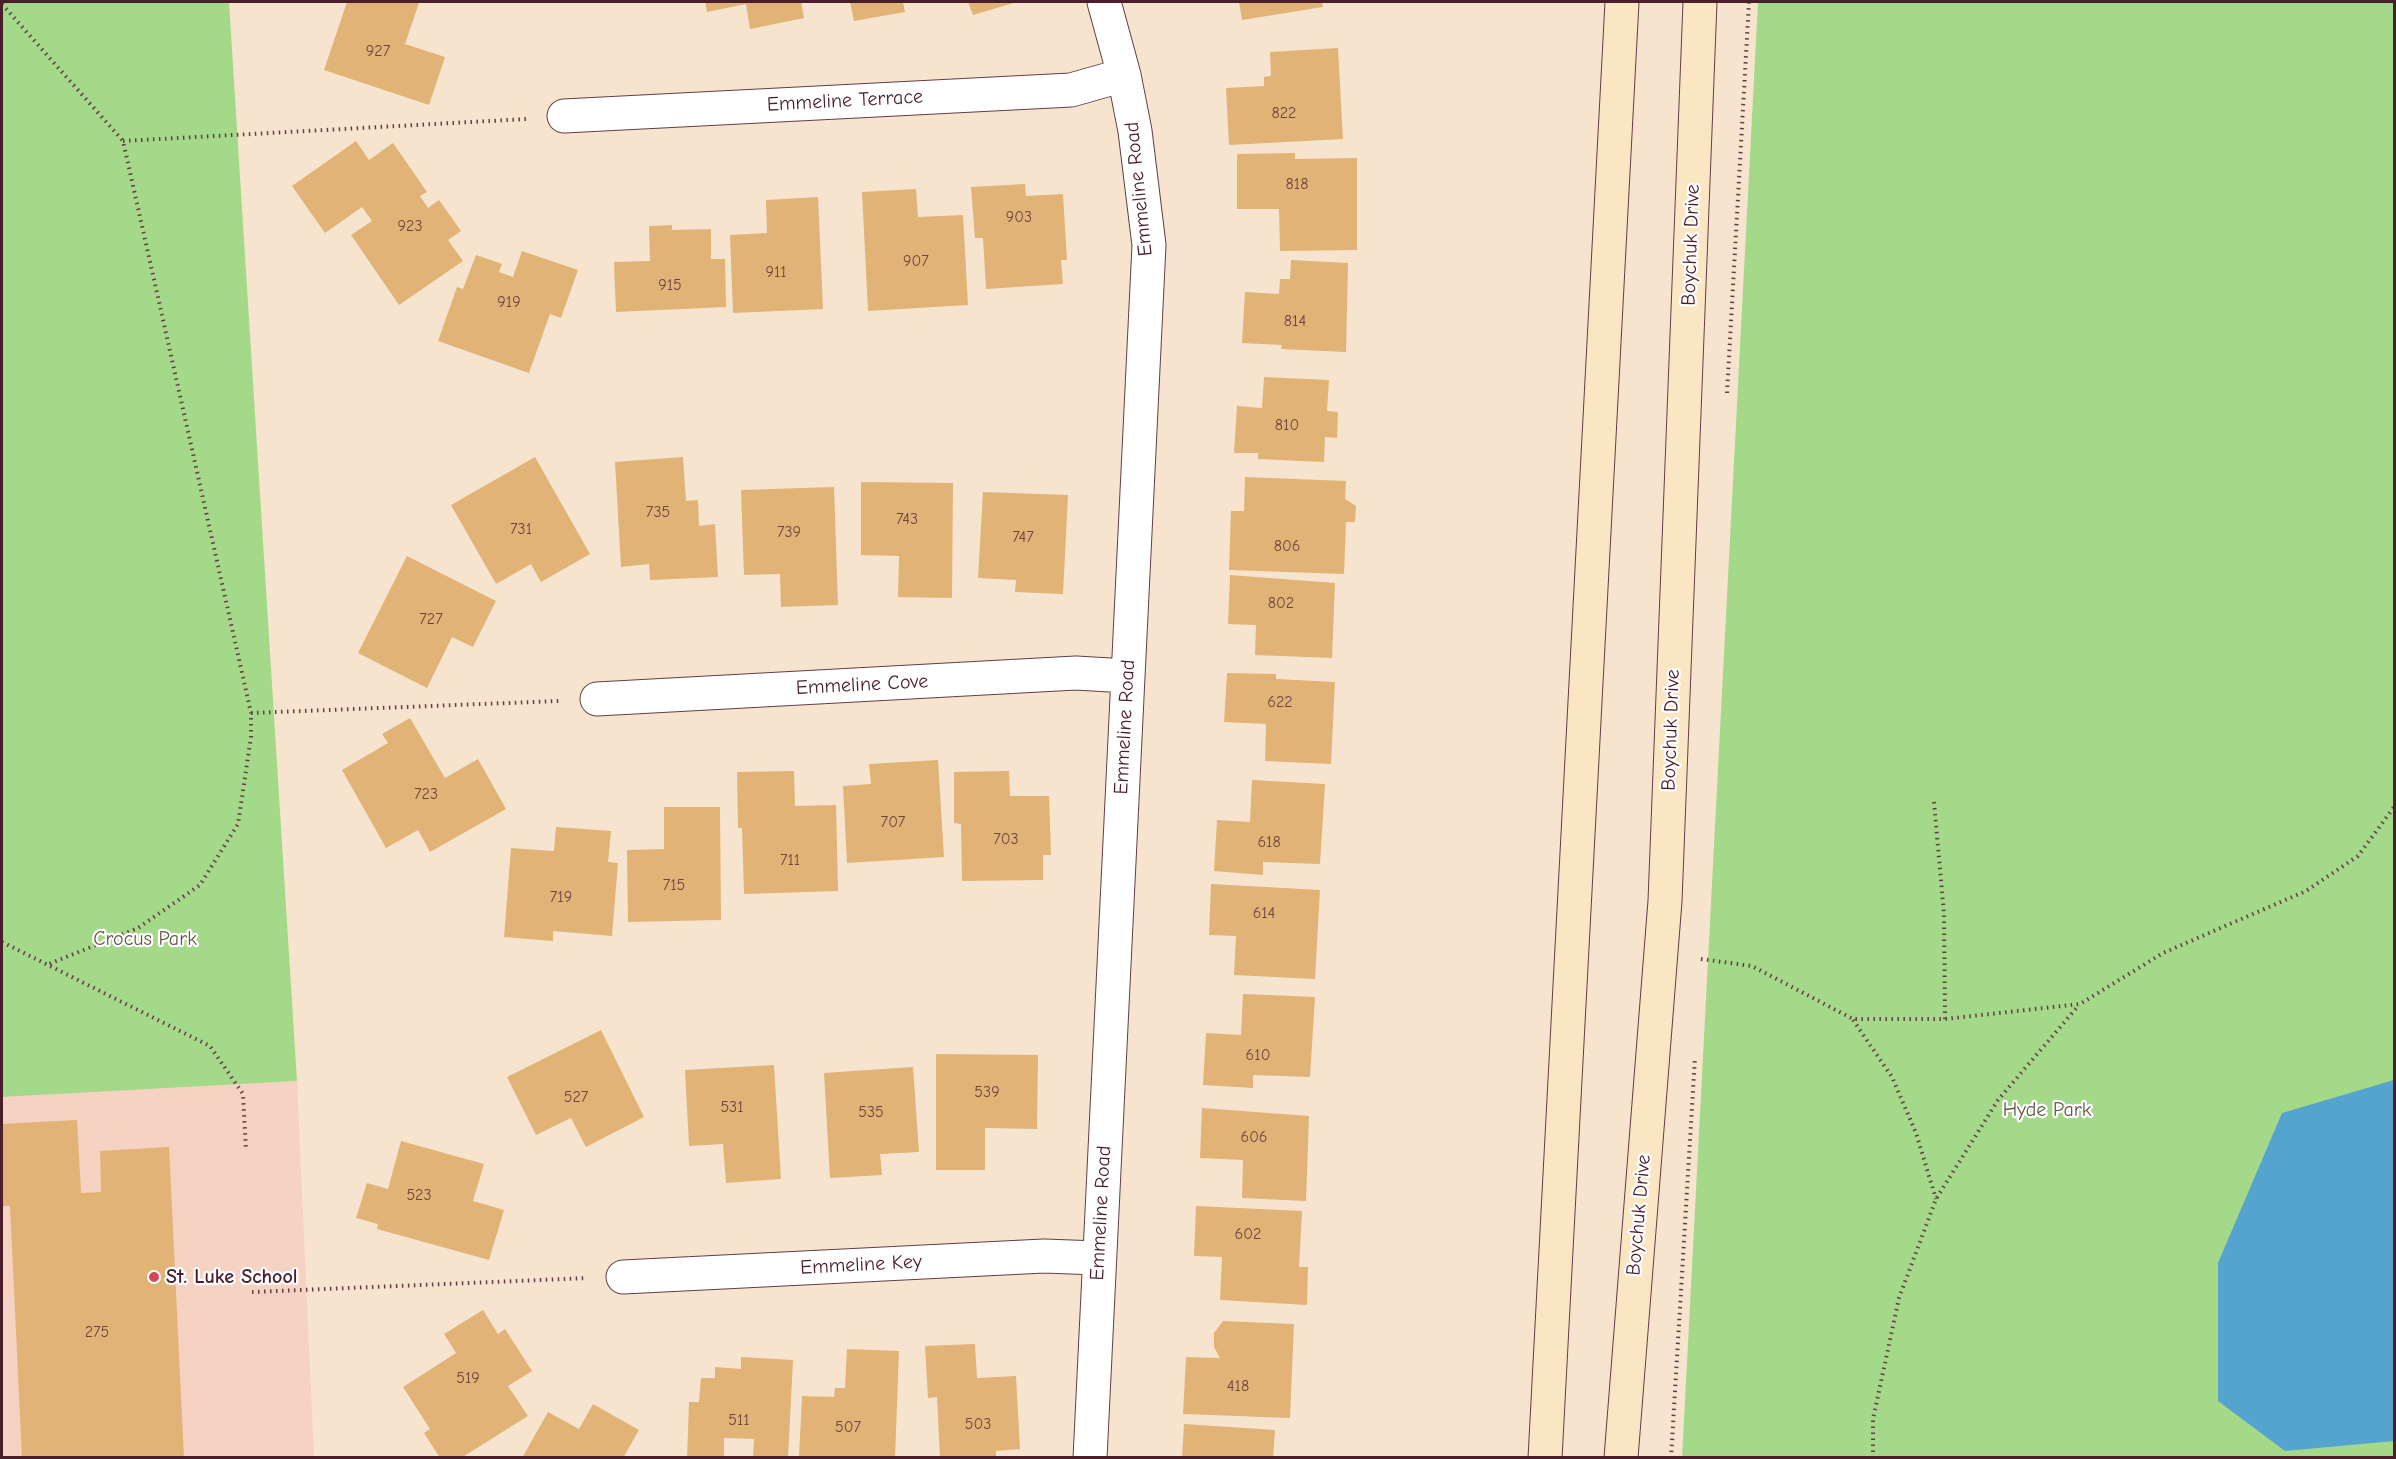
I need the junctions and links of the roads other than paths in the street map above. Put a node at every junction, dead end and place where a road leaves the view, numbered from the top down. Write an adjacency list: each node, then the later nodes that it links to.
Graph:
1 (1104, 2): 4 (street, Emmeline Road)
2 (1622, 2): 11 (main road)
3 (1700, 2): 12 (main road, Boychuk Drive)
4 (1124, 75): 5 (street, Emmeline Terrace); 6 (street, Emmeline Road)
5 (564, 116)
6 (1127, 676): 7 (street, Emmeline Cove); 8 (street, Emmeline Road)
7 (597, 699)
8 (1098, 1258): 9 (street, Emmeline Key); 10 (street, Emmeline Road)
9 (623, 1276)
10 (1090, 1458)
11 (1545, 1458)
12 (1621, 1458)

